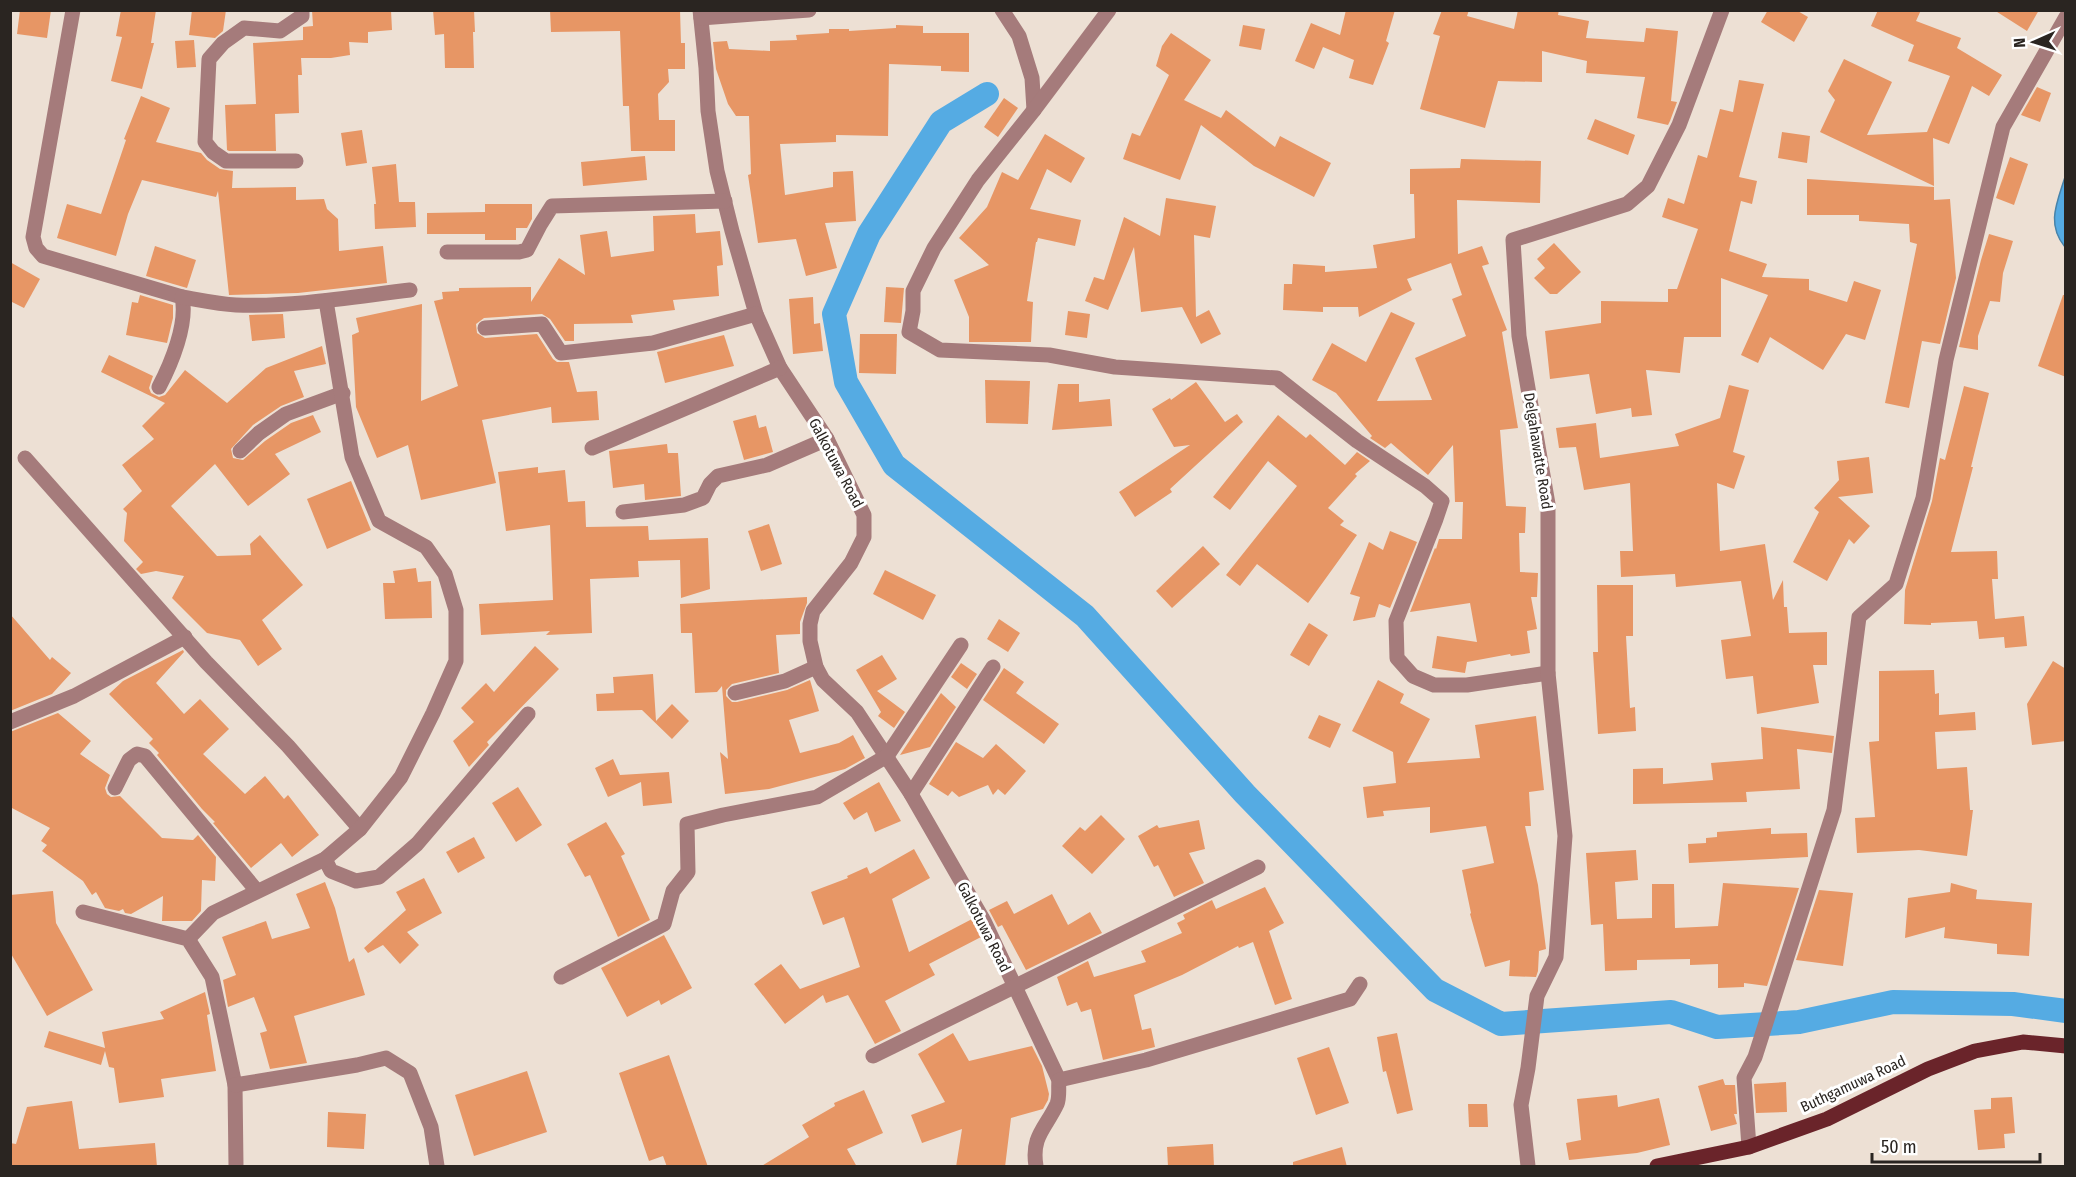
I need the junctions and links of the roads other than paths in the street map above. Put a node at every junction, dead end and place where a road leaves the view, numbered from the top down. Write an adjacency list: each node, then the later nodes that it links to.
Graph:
1 (73, 10): 14 (street)
2 (302, 10): 10 (street)
3 (809, 10): 7 (street)
4 (1002, 10): 9 (street)
5 (1109, 10): 9 (street)
6 (1722, 10): 30 (street, Delgahawatte Road)
7 (700, 14): 11 (street, Galkotuwa Road)
8 (2066, 17): 50 (street)
9 (1035, 110): 30 (street)
10 (296, 161)
11 (725, 201): 12 (street); 16 (street, Galkotuwa Road)
12 (447, 252)
13 (410, 290): 15 (street)
14 (182, 297): 15 (street); 19 (street)
15 (326, 301): 20 (street)
16 (756, 314): 17 (street); 18 (street, Galkotuwa Road)
17 (484, 328)
18 (780, 368): 21 (street, Galkotuwa Road); 22 (street)
19 (159, 387)
20 (343, 393): 23 (street); 37 (street)
21 (827, 439): 25 (street); 28 (street, Galkotuwa Road)
22 (591, 448)
23 (240, 451)
24 (25, 458): 26 (street)
25 (623, 512)
26 (185, 637): 33 (street); 37 (street)
27 (962, 645): 34 (street)
28 (816, 667): 31 (street); 34 (street, Galkotuwa Road)
29 (993, 667): 36 (street)
30 (1548, 673): 54 (street, Delgahawatte Road)
31 (735, 693)
32 (528, 714): 38 (street)
33 (10, 722)
34 (887, 756): 36 (street, Galkotuwa Road); 43 (street)
35 (115, 788): 40 (street)
36 (911, 794): 45 (street, Galkotuwa Road)
37 (360, 829): 38 (street)
38 (325, 859): 40 (street)
39 (1258, 867): 45 (street)
40 (257, 891): 42 (street)
41 (84, 912): 42 (street)
42 (188, 939): 49 (street)
43 (561, 977)
44 (1360, 984): 48 (street)
45 (1014, 986): 47 (street); 48 (street, Galkotuwa Road)
46 (2066, 1046): 50 (main road, Buthgamuwa Road)
47 (873, 1056)
48 (1059, 1080): 53 (street)
49 (235, 1085): 51 (street); 52 (street)
50 (1749, 1147): 55 (main road, Buthgamuwa Road)
51 (236, 1167)
52 (437, 1167)
53 (1036, 1167)
54 (1528, 1167)
55 (1657, 1167)

